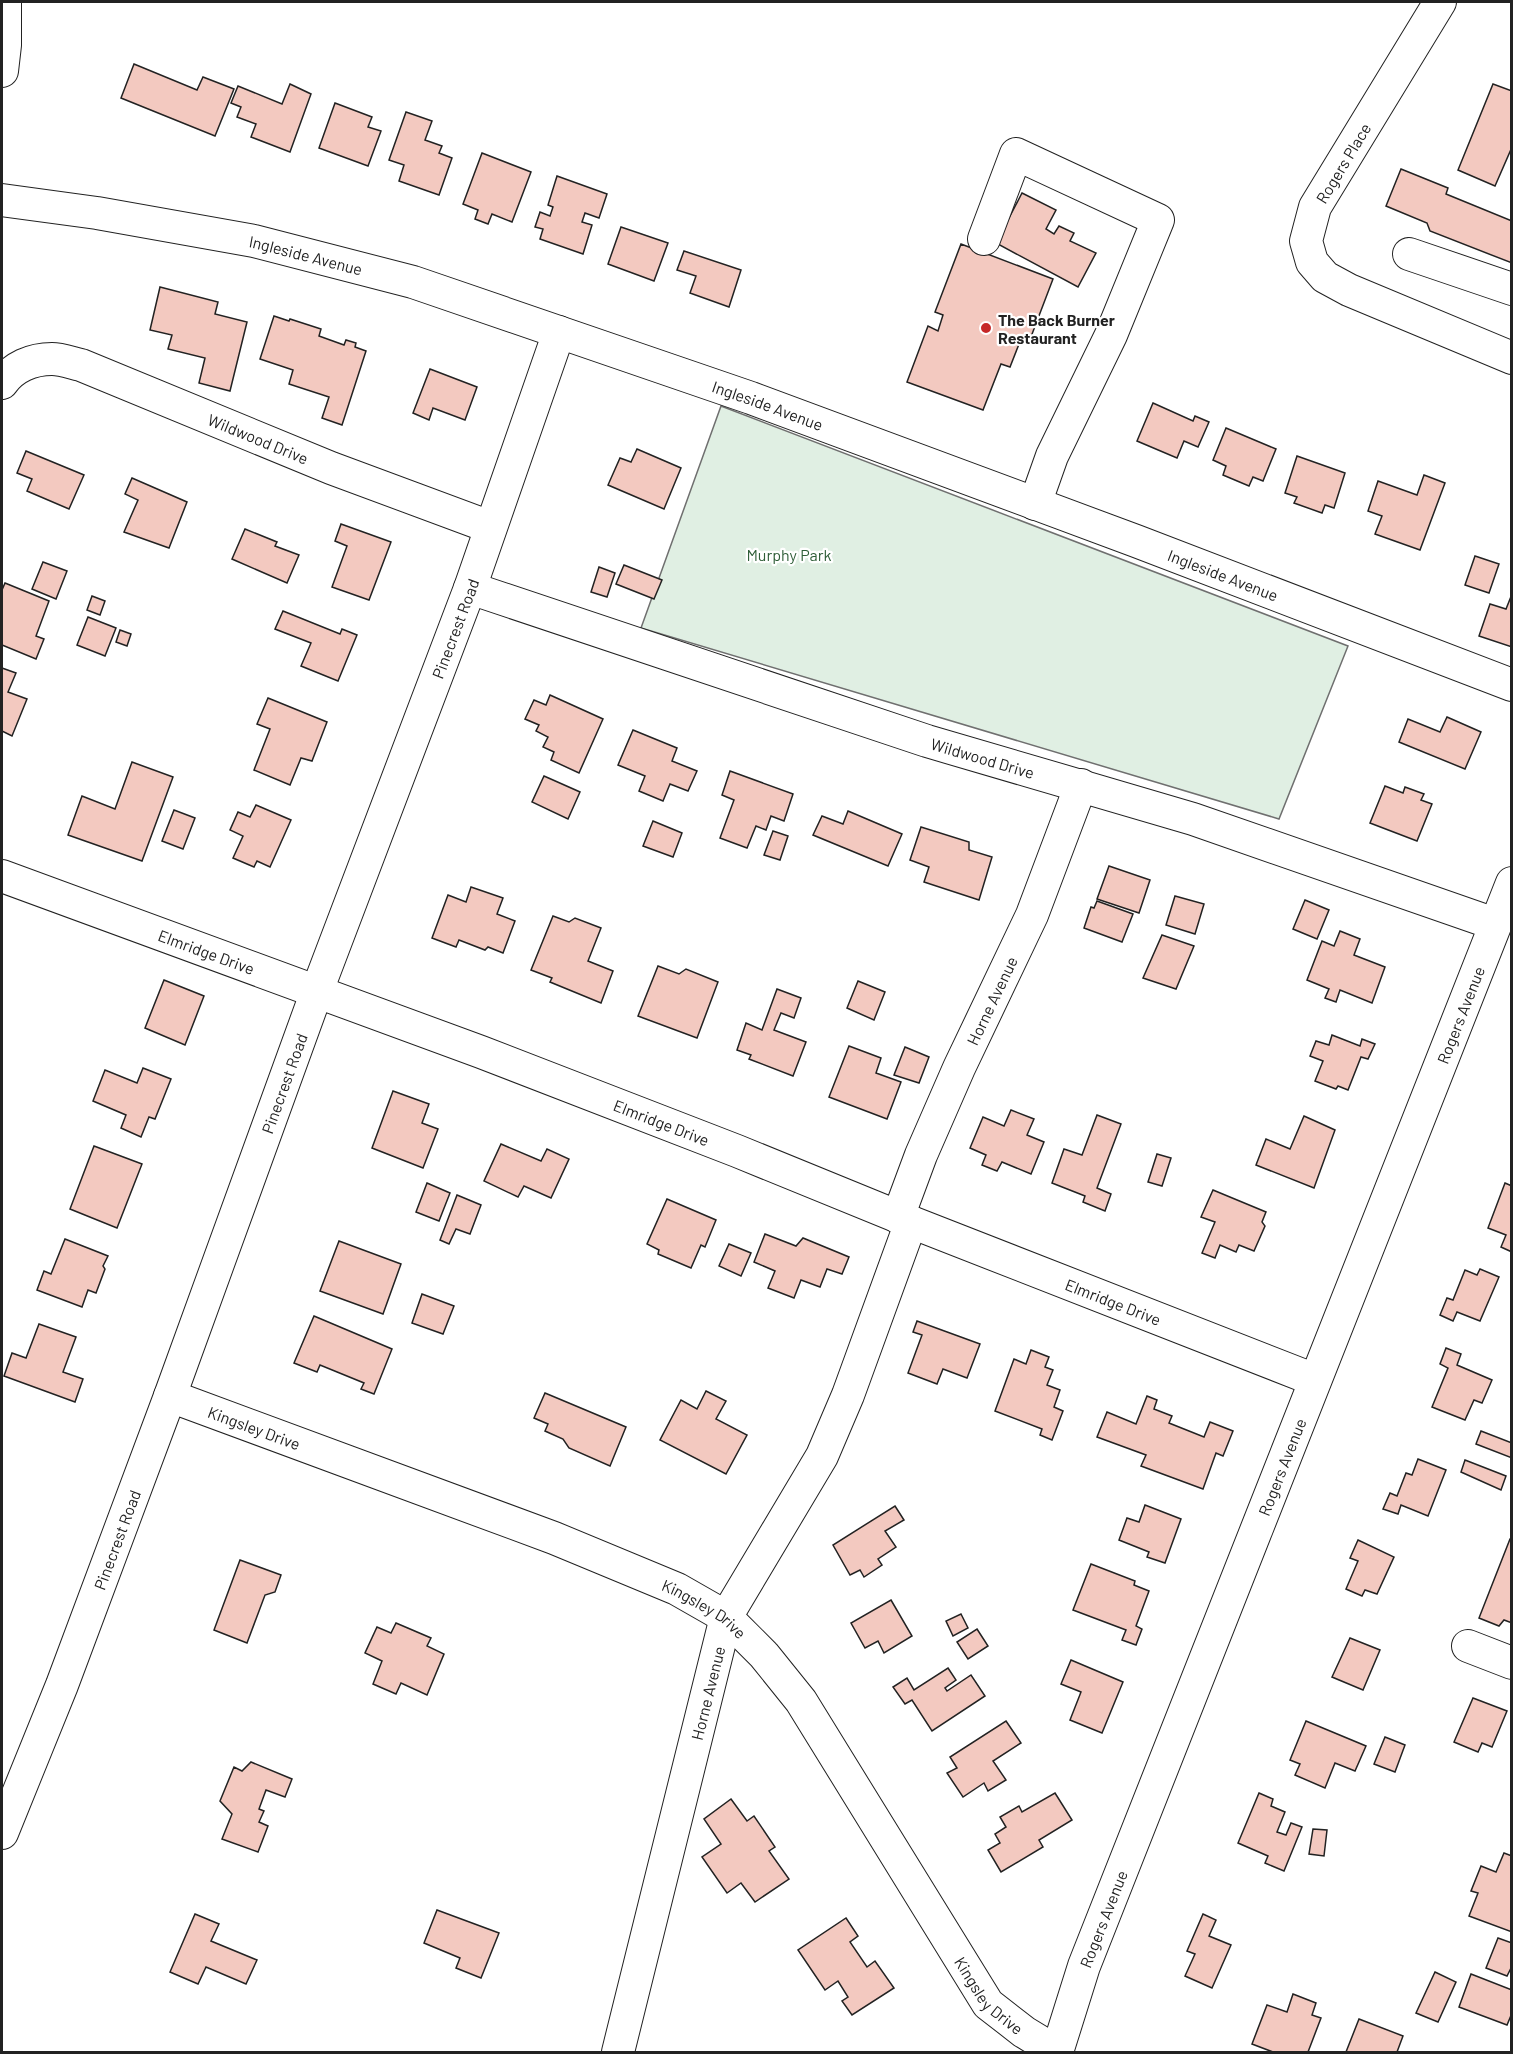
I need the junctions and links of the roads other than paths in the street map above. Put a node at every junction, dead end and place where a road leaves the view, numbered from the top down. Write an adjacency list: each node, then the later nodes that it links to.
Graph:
1 (5, 2): 3 (street)
2 (1440, 2): 9 (street, Rogers Place)
3 (2, 71)
4 (2, 200): 8 (street, Ingleside Avenue)
5 (984, 239): 11 (street)
6 (1409, 254): 7 (street)
7 (1512, 289)
8 (559, 332): 11 (street, Ingleside Avenue); 12 (street, Pinecrest Road)
9 (1512, 358)
10 (13, 374): 12 (street, Wildwood Drive)
11 (1035, 504): 14 (street, Ingleside Avenue)
12 (490, 527): 13 (street, Pinecrest Road)
13 (470, 588): 15 (street, Wildwood Drive); 19 (street, Pinecrest Road)
14 (1512, 685)
15 (1081, 785): 18 (street, Wildwood Drive); 20 (street, Horne Avenue)
16 (2, 876): 19 (street, Elmridge Drive)
17 (1512, 883): 18 (street, Rogers Avenue)
18 (1495, 924): 21 (street, Rogers Avenue)
19 (317, 992): 20 (street, Elmridge Drive); 22 (street, Pinecrest Road)
20 (904, 1219): 21 (street, Elmridge Drive); 23 (street, Horne Avenue)
21 (1316, 1380): 28 (street, Rogers Avenue)
22 (170, 1396): 23 (street, Kingsley Drive); 26 (street, Pinecrest Road)
23 (726, 1617): 27 (street, Horne Avenue); 28 (street, Kingsley Drive)
24 (1468, 1646): 25 (street)
25 (1512, 1663)
26 (2, 1830)
27 (618, 2052)
28 (1057, 2052)

